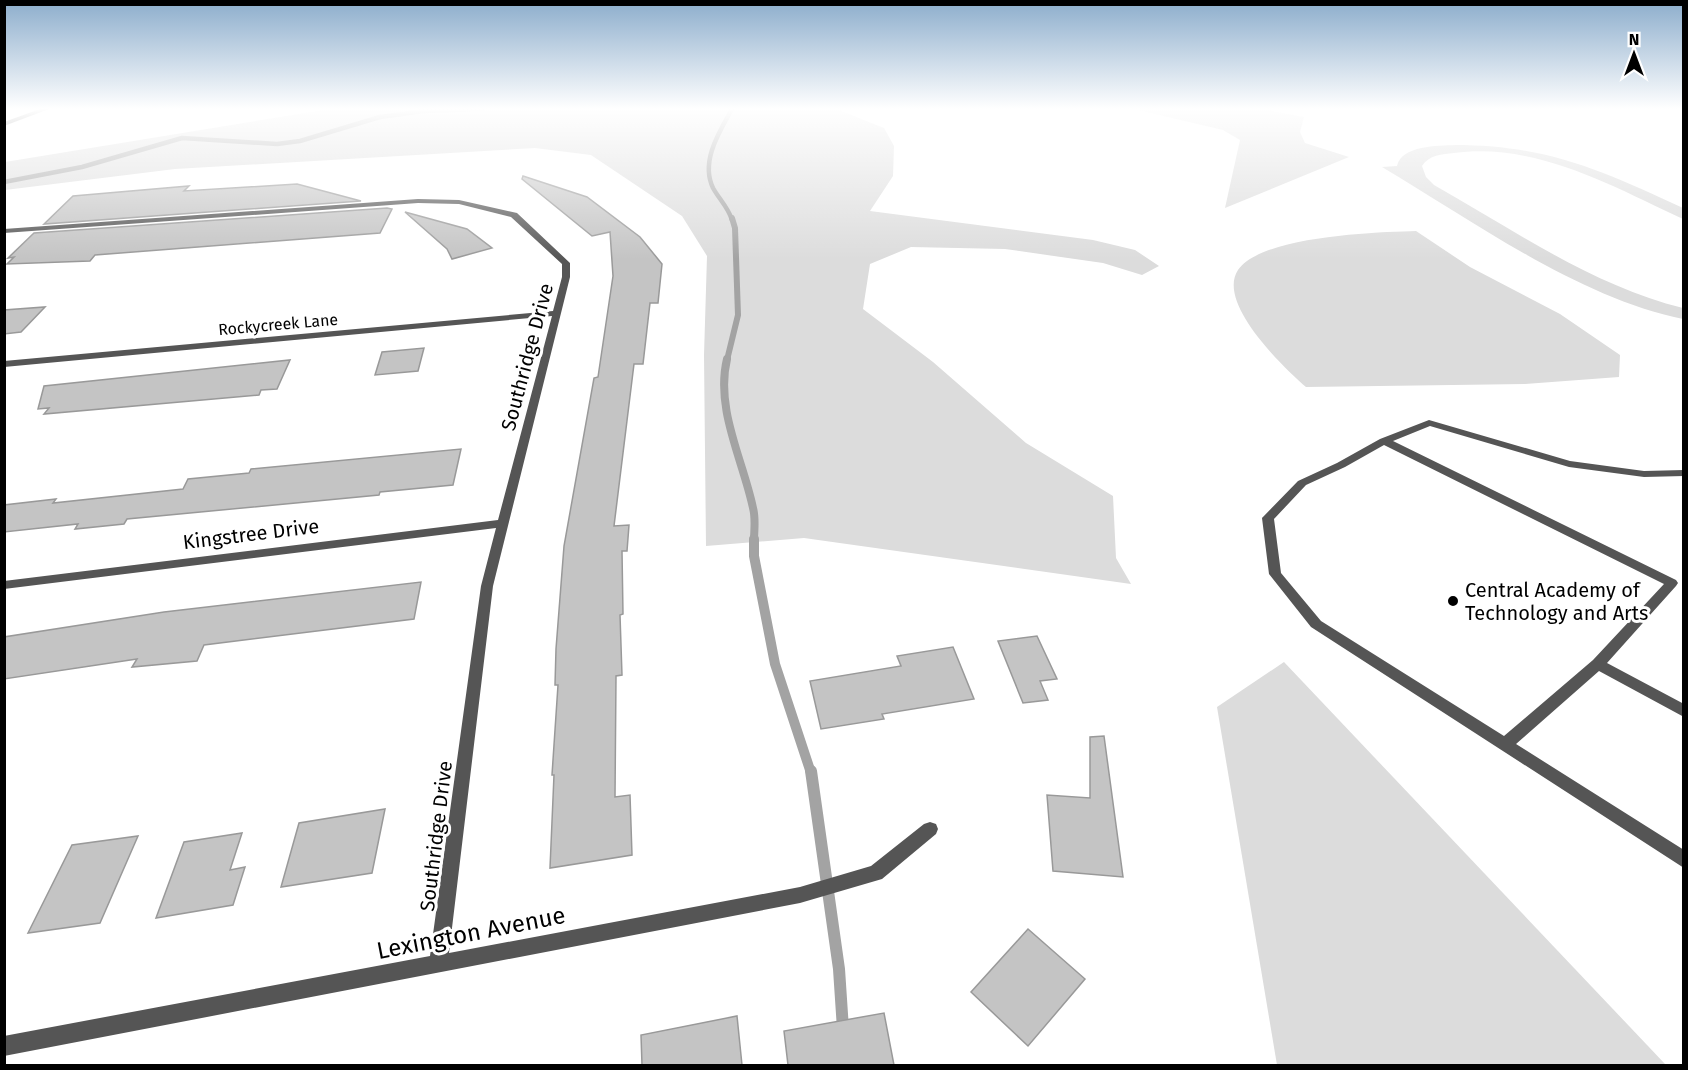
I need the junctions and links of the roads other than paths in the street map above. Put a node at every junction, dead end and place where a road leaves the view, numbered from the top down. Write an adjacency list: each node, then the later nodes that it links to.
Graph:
1 (4, 231): 2 (street, Southridge Drive)
2 (555, 313): 3 (street, Rockycreek Lane); 6 (street, Southridge Drive)
3 (4, 364)
4 (1384, 441): 5 (street); 8 (street); 10 (street)
5 (1683, 473)
6 (503, 523): 7 (street, Kingstree Drive); 13 (street, Southridge Drive)
7 (4, 585)
8 (1598, 664): 9 (street); 10 (street)
9 (1683, 711)
10 (1504, 745): 12 (street)
11 (930, 829): 13 (street, Lexington Avenue)
12 (1683, 860)
13 (438, 964): 14 (street, Lexington Avenue)
14 (4, 1046)

